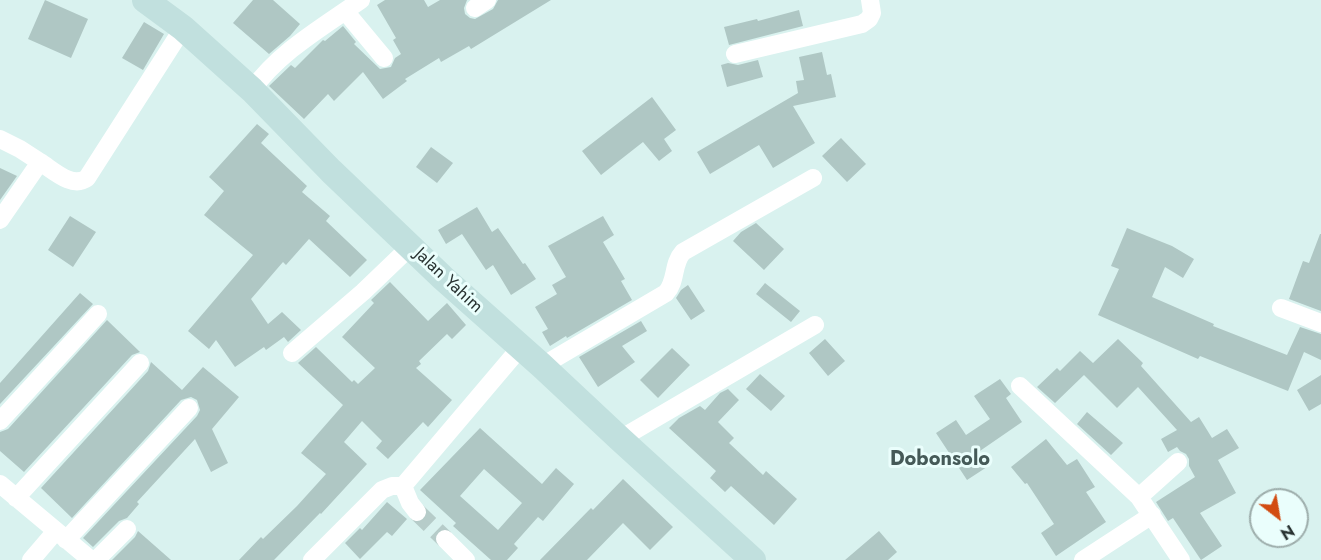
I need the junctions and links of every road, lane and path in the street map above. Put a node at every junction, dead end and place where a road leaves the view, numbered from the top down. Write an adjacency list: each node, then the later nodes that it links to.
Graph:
1 (145, 0): 5 (street, Jalan Yahim)
2 (361, 0): 4 (street)
3 (870, 0): 6 (street)
4 (345, 11): 7 (street); 8 (street)
5 (183, 28): 8 (street, Jalan Yahim); 10 (street)
6 (735, 54)
7 (384, 58)
8 (252, 90): 13 (street, Jalan Yahim)
9 (0, 139): 10 (street)
10 (40, 162): 12 (street)
11 (813, 178): 21 (street)
12 (0, 220)
13 (411, 246): 18 (street, Jalan Yahim); 19 (street)
14 (1281, 308): 16 (street)
15 (98, 314): 24 (street)
16 (1321, 323)
17 (815, 325): 25 (street)
18 (520, 348): 21 (street, Jalan Yahim); 28 (street)
19 (292, 353)
20 (140, 363): 30 (street)
21 (542, 366): 25 (street, Jalan Yahim)
22 (1020, 386): 29 (street)
23 (189, 408): 34 (street)
24 (0, 421)
25 (620, 439): 36 (street, Jalan Yahim)
26 (1178, 462): 29 (street)
27 (0, 484): 30 (street)
28 (403, 486): 31 (street); 40 (street)
29 (1139, 497): 32 (street)
30 (16, 498): 34 (street)
31 (417, 512)
32 (1152, 515): 42 (street); 43 (street)
33 (127, 529): 39 (street)
34 (61, 536): 37 (street); 38 (street)
35 (445, 539): 41 (street)
36 (742, 556)
37 (30, 560)
38 (91, 560)
39 (96, 560)
40 (312, 560)
41 (466, 560)
42 (1083, 560)
43 (1181, 560)

